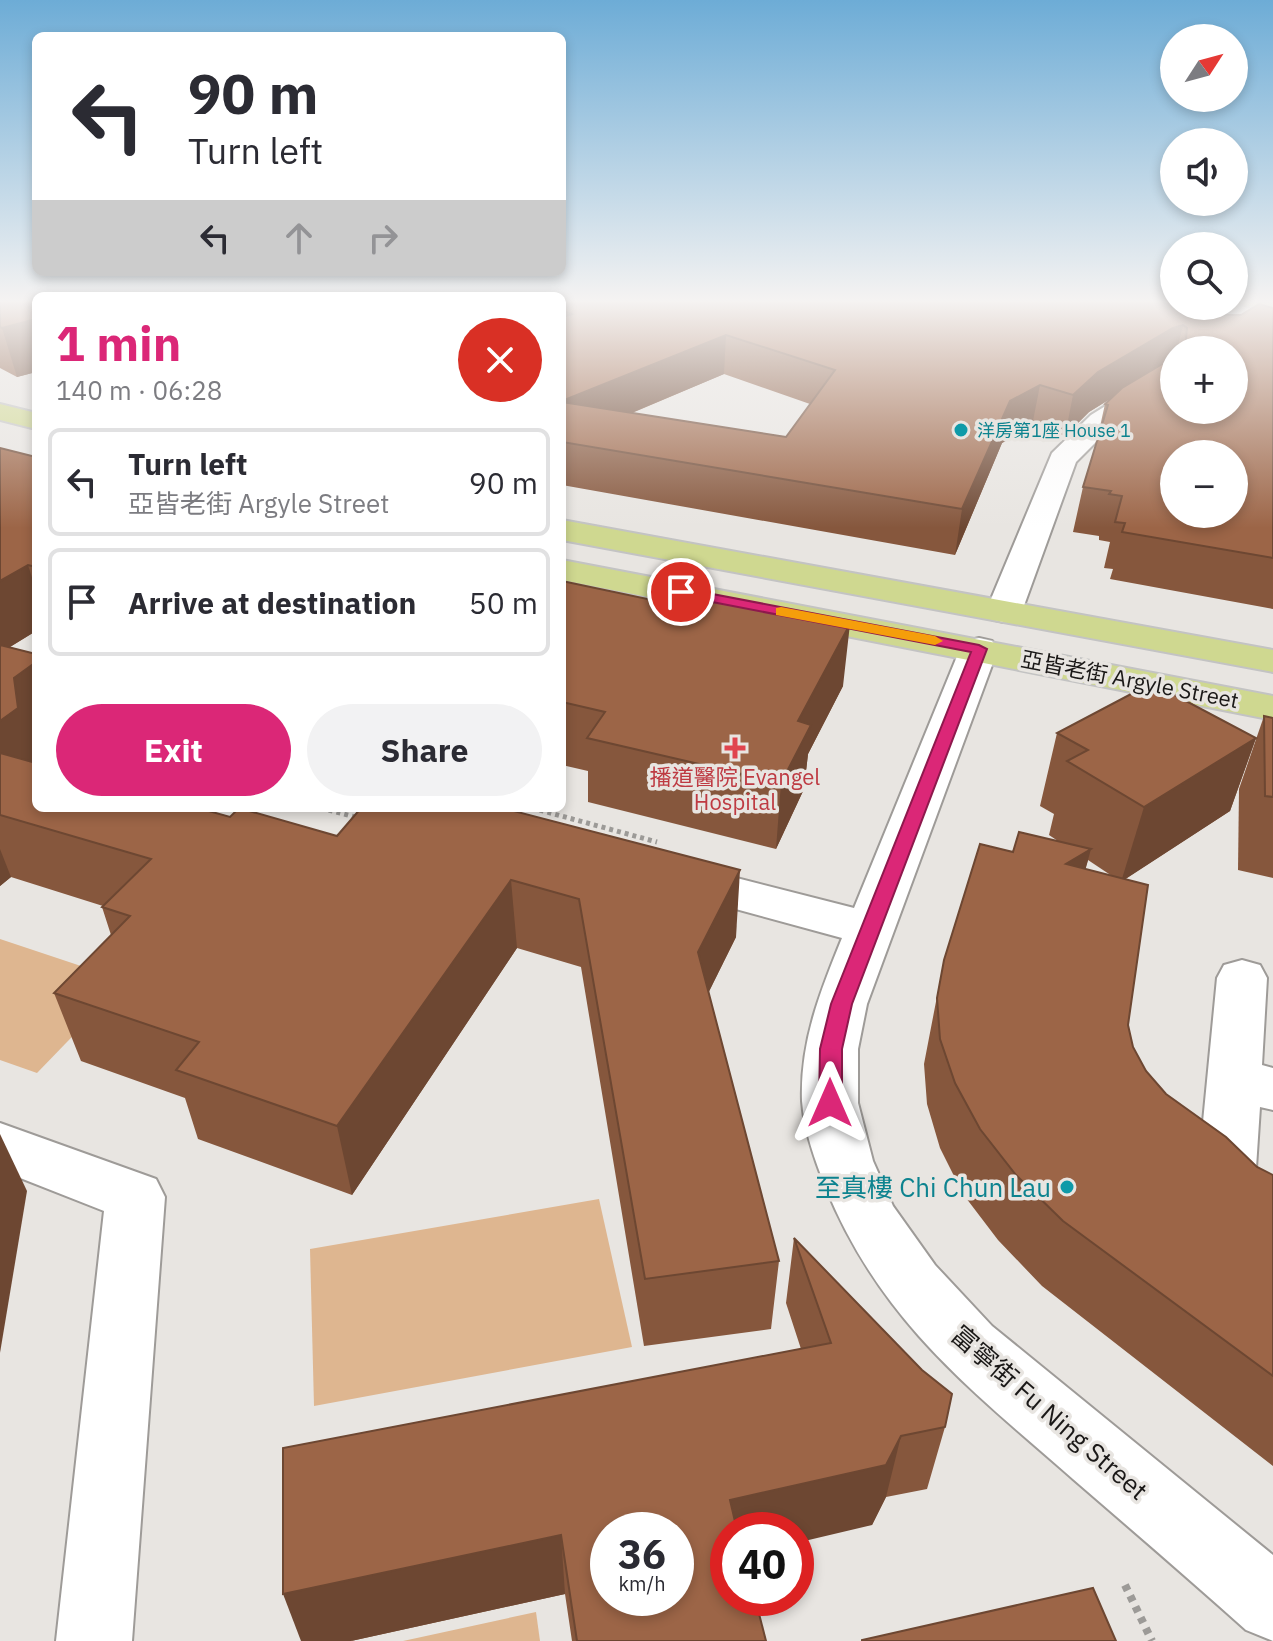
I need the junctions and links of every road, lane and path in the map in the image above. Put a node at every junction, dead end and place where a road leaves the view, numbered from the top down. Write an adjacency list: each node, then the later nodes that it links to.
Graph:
1 (1160, 384): 6 (street, 富寧街 Fu Ning Street)
2 (0, 412): 3 (main road)
3 (32, 420)
4 (566, 531): 6 (main road, 亞皆老街 Argyle Street)
5 (566, 571): 6 (main road, 亞皆老街 Argyle Street)
6 (992, 630): 7 (main road, 亞皆老街 Argyle Street); 8 (main road, 亞皆老街 Argyle Street); 12 (street, 富寧街 Fu Ning Street)
7 (1273, 661)
8 (1273, 708)
9 (336, 812): 10 (path)
10 (366, 820)
11 (635, 867): 12 (street)
12 (870, 929): 18 (street, 富寧街 Fu Ning Street)
13 (1242, 978): 14 (street)
14 (1253, 1084): 16 (street)
15 (0, 1146): 19 (street)
16 (1273, 1227)
17 (1125, 1585): 20 (path)
18 (1273, 1603)
19 (94, 1641)
20 (1152, 1641)

